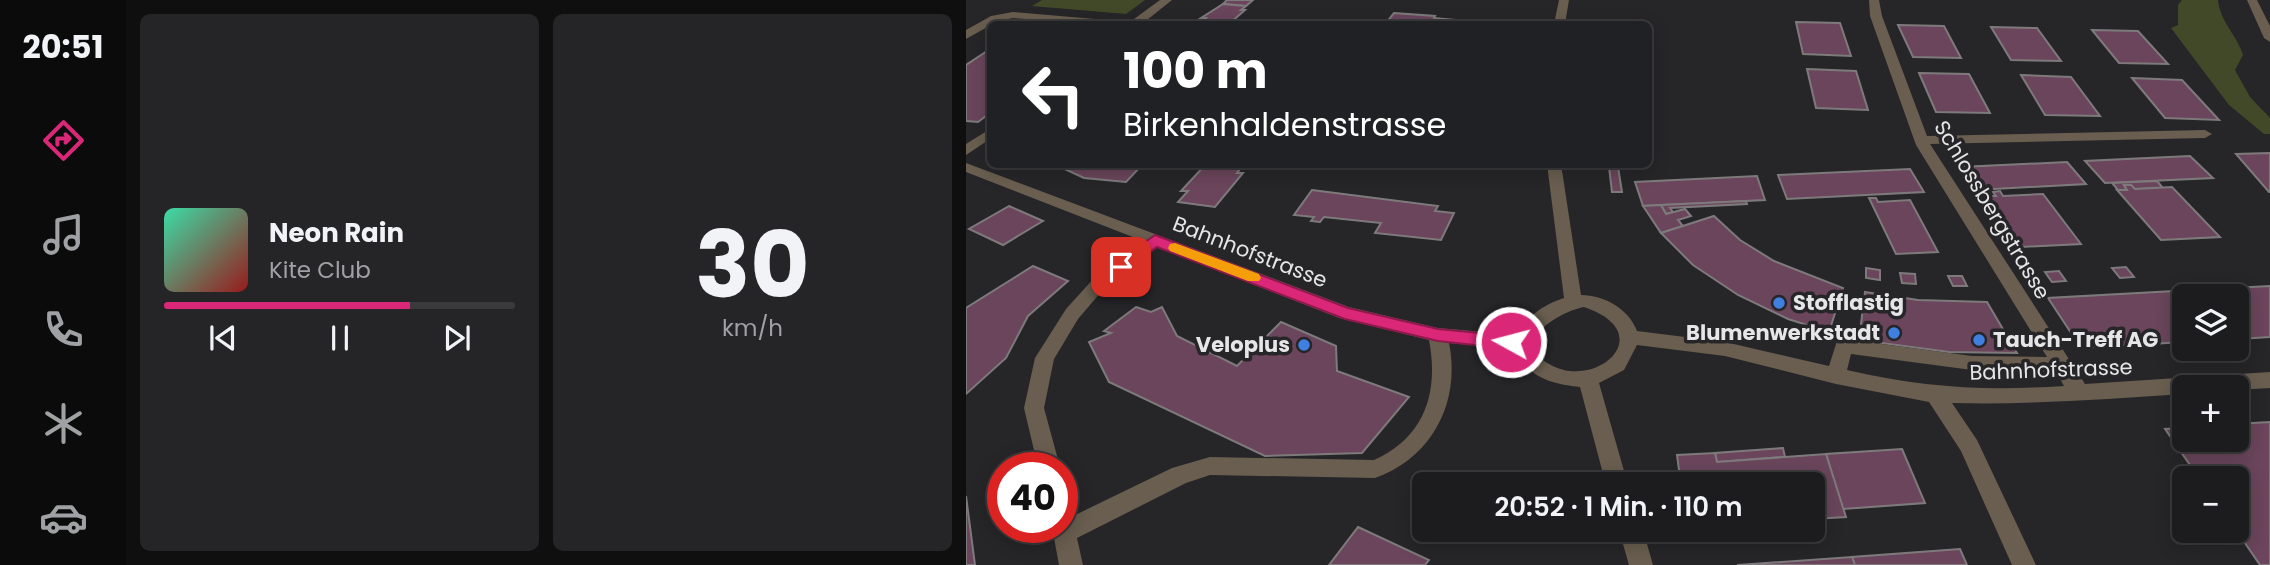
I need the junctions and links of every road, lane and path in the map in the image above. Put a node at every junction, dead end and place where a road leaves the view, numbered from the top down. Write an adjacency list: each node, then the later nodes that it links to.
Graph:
1 (1167, 0): 7 (street)
2 (1564, 0): 8 (street)
3 (1874, 0): 14 (street, Schlossbergstrasse)
4 (2252, 0): 11 (street)
5 (990, 21): 6 (street)
6 (1088, 21)
7 (1139, 21)
8 (1560, 21)
9 (987, 23): 10 (street)
10 (966, 35)
11 (2270, 38)
12 (2205, 134): 14 (street)
13 (987, 135): 15 (street)
14 (1921, 140): 23 (street, Schlossbergstrasse)
15 (966, 151)
16 (1555, 168): 19 (street)
17 (971, 173): 18 (street, Bahnhofstrasse)
18 (1155, 240): 20 (street, Bahnhofstrasse); 29 (street)
19 (1573, 302): 21 (street); 22 (street)
20 (1438, 335): 22 (street, Bahnhofstrasse); 31 (street)
21 (1631, 337): 24 (street, Bahnhofstrasse); 25 (street)
22 (1526, 343): 25 (street)
23 (2062, 365): 24 (street, Bahnhofstrasse); 27 (street, Schlossbergstrasse)
24 (1836, 376): 28 (street, Bahnhofstrasse)
25 (1588, 379): 30 (street)
26 (2270, 380): 27 (street, Bahnhofstrasse)
27 (2080, 394): 28 (street, Bahnhofstrasse)
28 (1935, 395): 36 (street)
29 (1045, 452)
30 (1613, 472)
31 (1078, 521)
32 (1635, 542): 35 (street)
33 (1067, 543): 34 (street)
34 (1071, 565)
35 (1642, 565)
36 (2024, 565)

